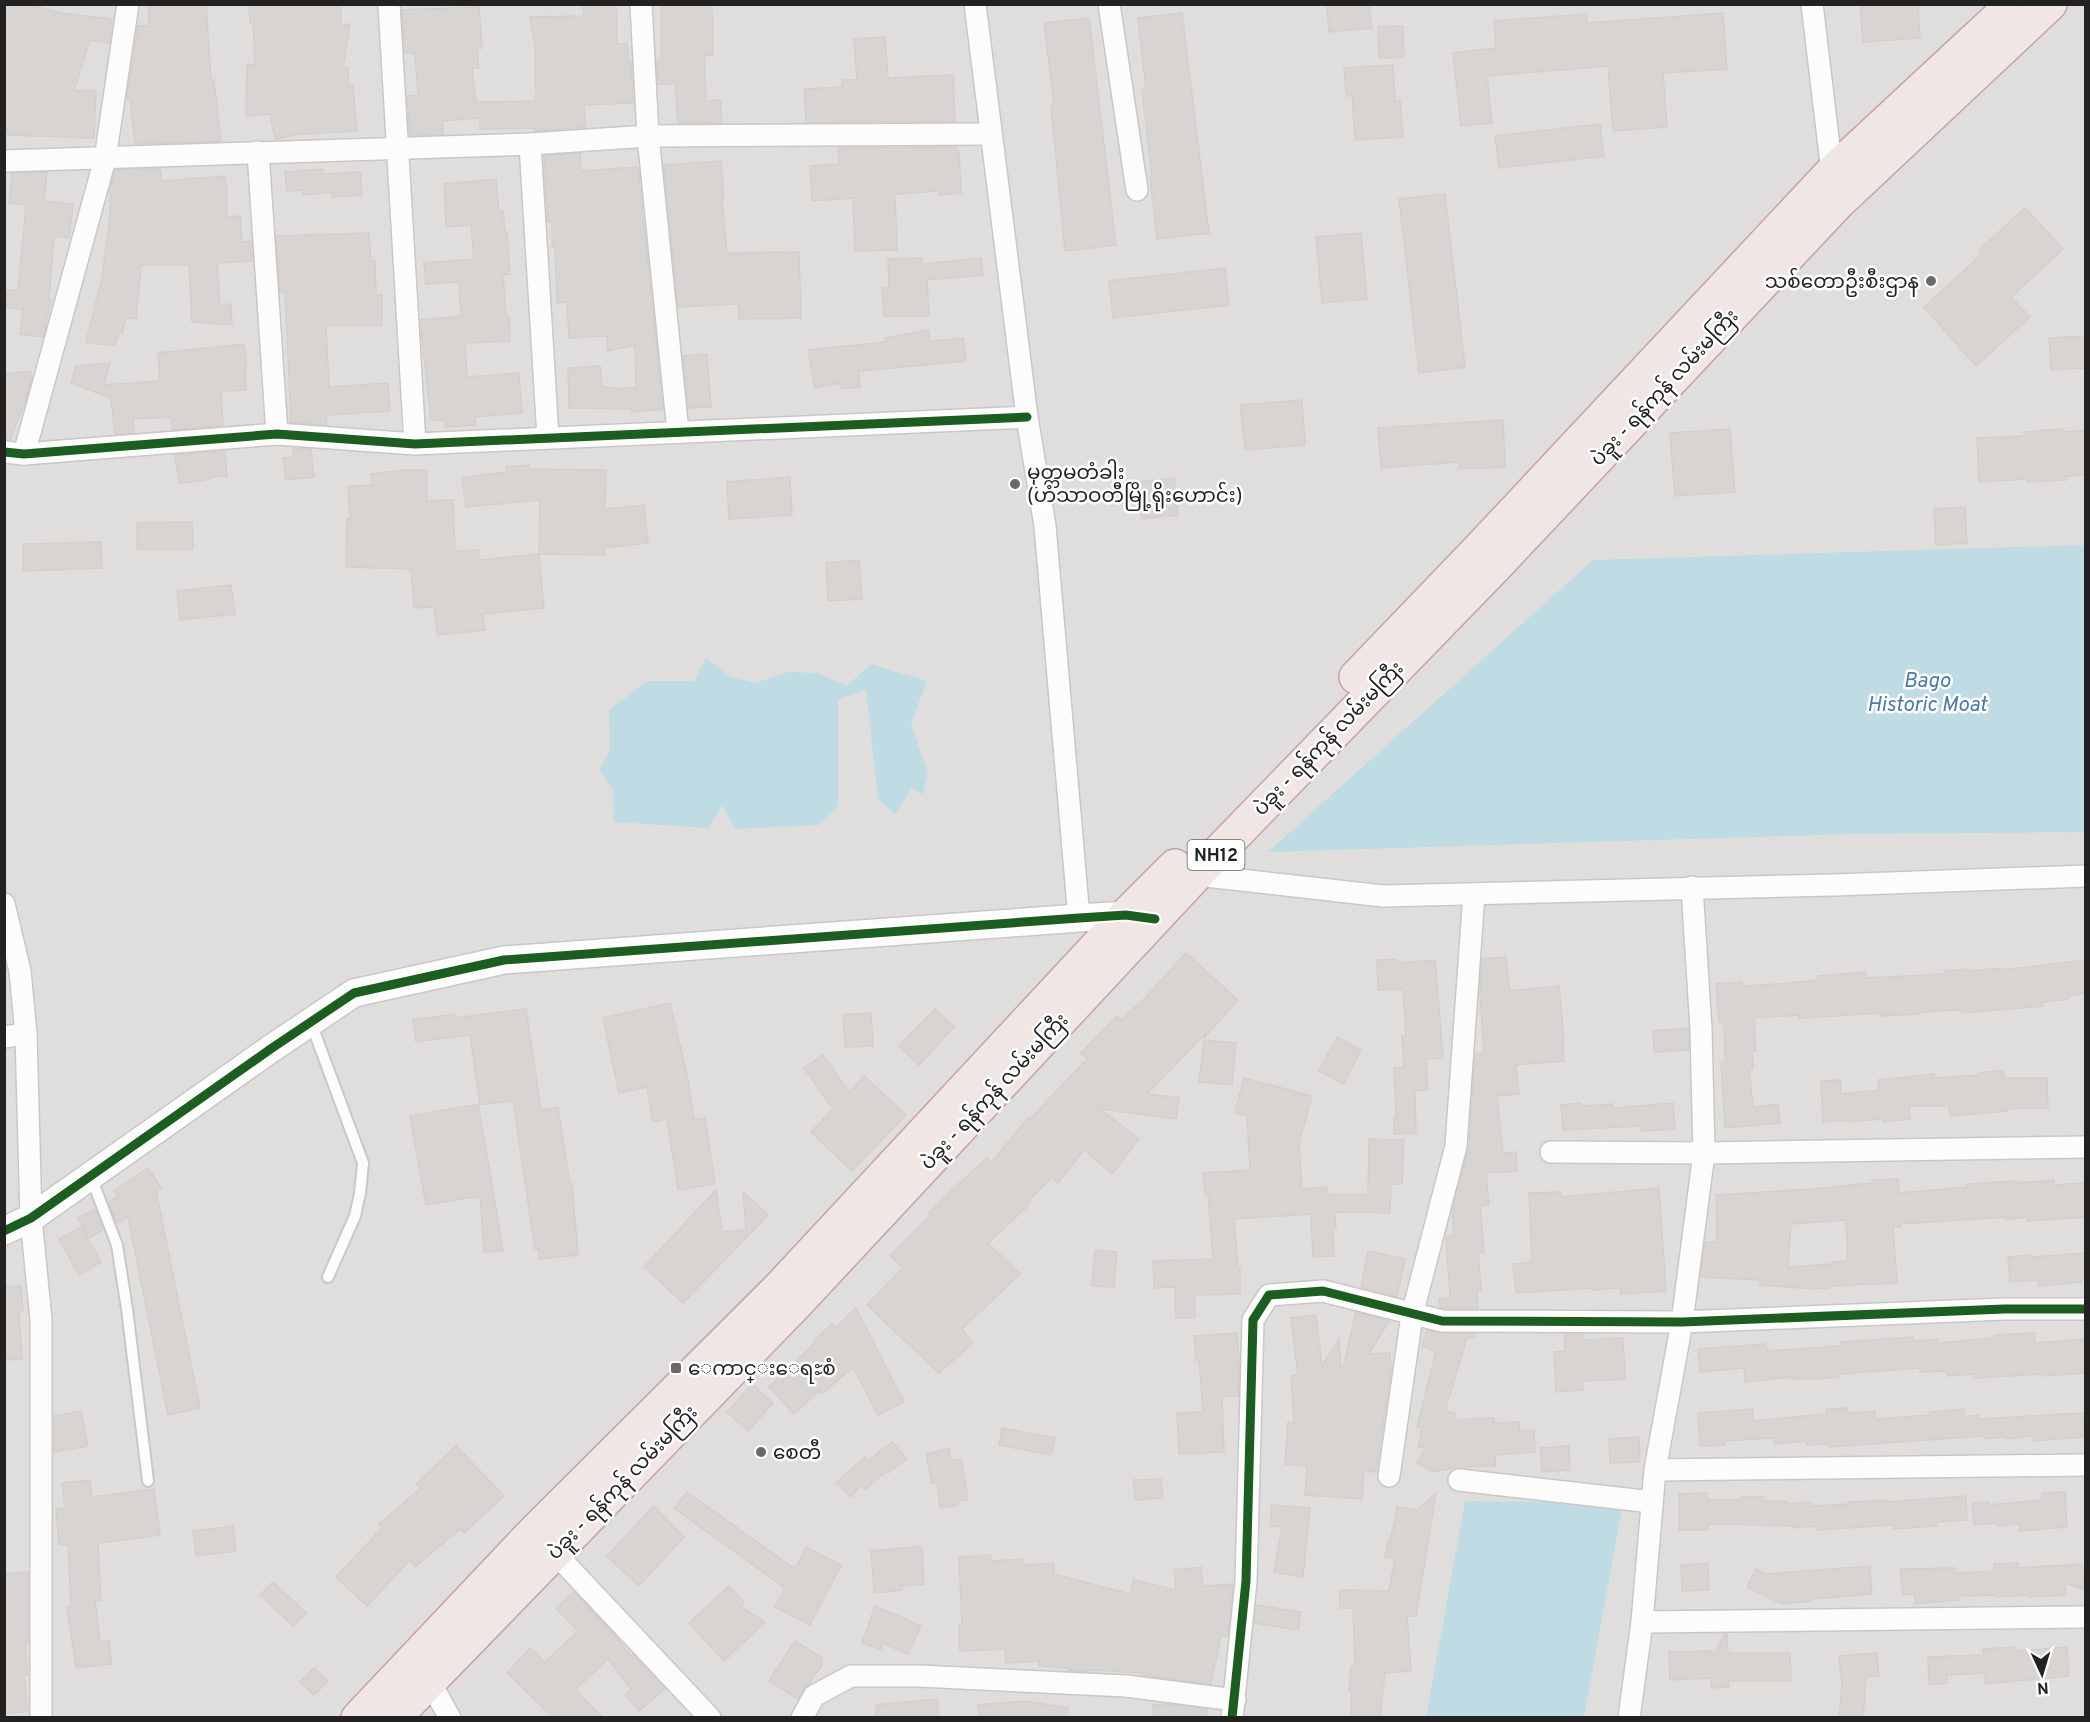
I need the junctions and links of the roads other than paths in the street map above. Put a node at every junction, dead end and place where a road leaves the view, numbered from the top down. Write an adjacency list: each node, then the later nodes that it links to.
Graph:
1 (128, 4): 14 (street)
2 (389, 4): 12 (street)
3 (641, 4): 10 (street)
4 (975, 4): 9 (street)
5 (1109, 4): 17 (street)
6 (1812, 4): 16 (street)
7 (2013, 4): 16 (highway, ပဲခူး - ရန်ကုန် လမ်းမကြီး / NH12)
8 (2050, 4): 16 (highway, ပဲခူး - ရန်ကုန် လမ်းမကြီး / NH12)
9 (991, 134): 10 (street); 18 (street)
10 (648, 136): 11 (street); 19 (street)
11 (530, 144): 12 (street); 21 (street)
12 (398, 148): 13 (street); 22 (street)
13 (258, 152): 14 (street); 20 (street)
14 (105, 159): 15 (street); 23 (street)
15 (4, 161)
16 (1835, 188): 24 (highway, ပဲခူး - ရန်ကုန် လမ်းမကြီး / NH12)
17 (1137, 190)
18 (1027, 417): 19 (street); 30 (street)
19 (678, 432): 21 (street)
20 (277, 434): 22 (street); 23 (street)
21 (548, 437): 22 (street)
22 (415, 444)
23 (14, 453)
24 (1182, 874): 27 (street); 29 (highway, ပဲခူး - ရန်ကုန် လမ်းမကြီး / NH12)
25 (2085, 876): 26 (street)
26 (1692, 887): 27 (street); 36 (street)
27 (1474, 894): 42 (street)
28 (4, 904): 32 (street)
29 (1140, 917): 30 (street); 50 (highway, ပဲခူး - ရန်ကုန် လမ်းမကြီး / NH12); 56 (highway, ပဲခူး - ရန်ကုန် လမ်းမကြီး / NH12)
30 (1079, 918): 31 (street)
31 (311, 1022): 37 (street); 40 (lane)
32 (26, 1034): 33 (street); 38 (street)
33 (4, 1037)
34 (2085, 1147): 36 (street)
35 (1551, 1152): 36 (street)
36 (1704, 1153): 43 (street)
37 (91, 1176): 38 (street); 48 (lane)
38 (31, 1218): 39 (street); 55 (street)
39 (4, 1231)
40 (328, 1277)
41 (2085, 1309): 43 (street)
42 (1412, 1315): 43 (street); 46 (street); 54 (street)
43 (1682, 1322): 45 (street)
44 (2085, 1465): 45 (street)
45 (1655, 1470): 49 (street)
46 (1389, 1476)
47 (1459, 1480): 49 (street)
48 (148, 1481)
49 (1652, 1502): 52 (street)
50 (554, 1552): 53 (highway, ပဲခူး - ရန်ကုန် လမ်းမကြီး / NH12); 59 (street)
51 (2085, 1617): 52 (street)
52 (1642, 1622): 61 (street)
53 (429, 1680): 57 (highway, ပဲခူး - ရန်ကုန် လမ်းမကြီး / NH12); 58 (street)
54 (1234, 1709): 60 (street)
55 (41, 1718)
56 (358, 1718)
57 (394, 1718)
58 (450, 1718)
59 (710, 1718)
60 (802, 1718)
61 (1629, 1718)

